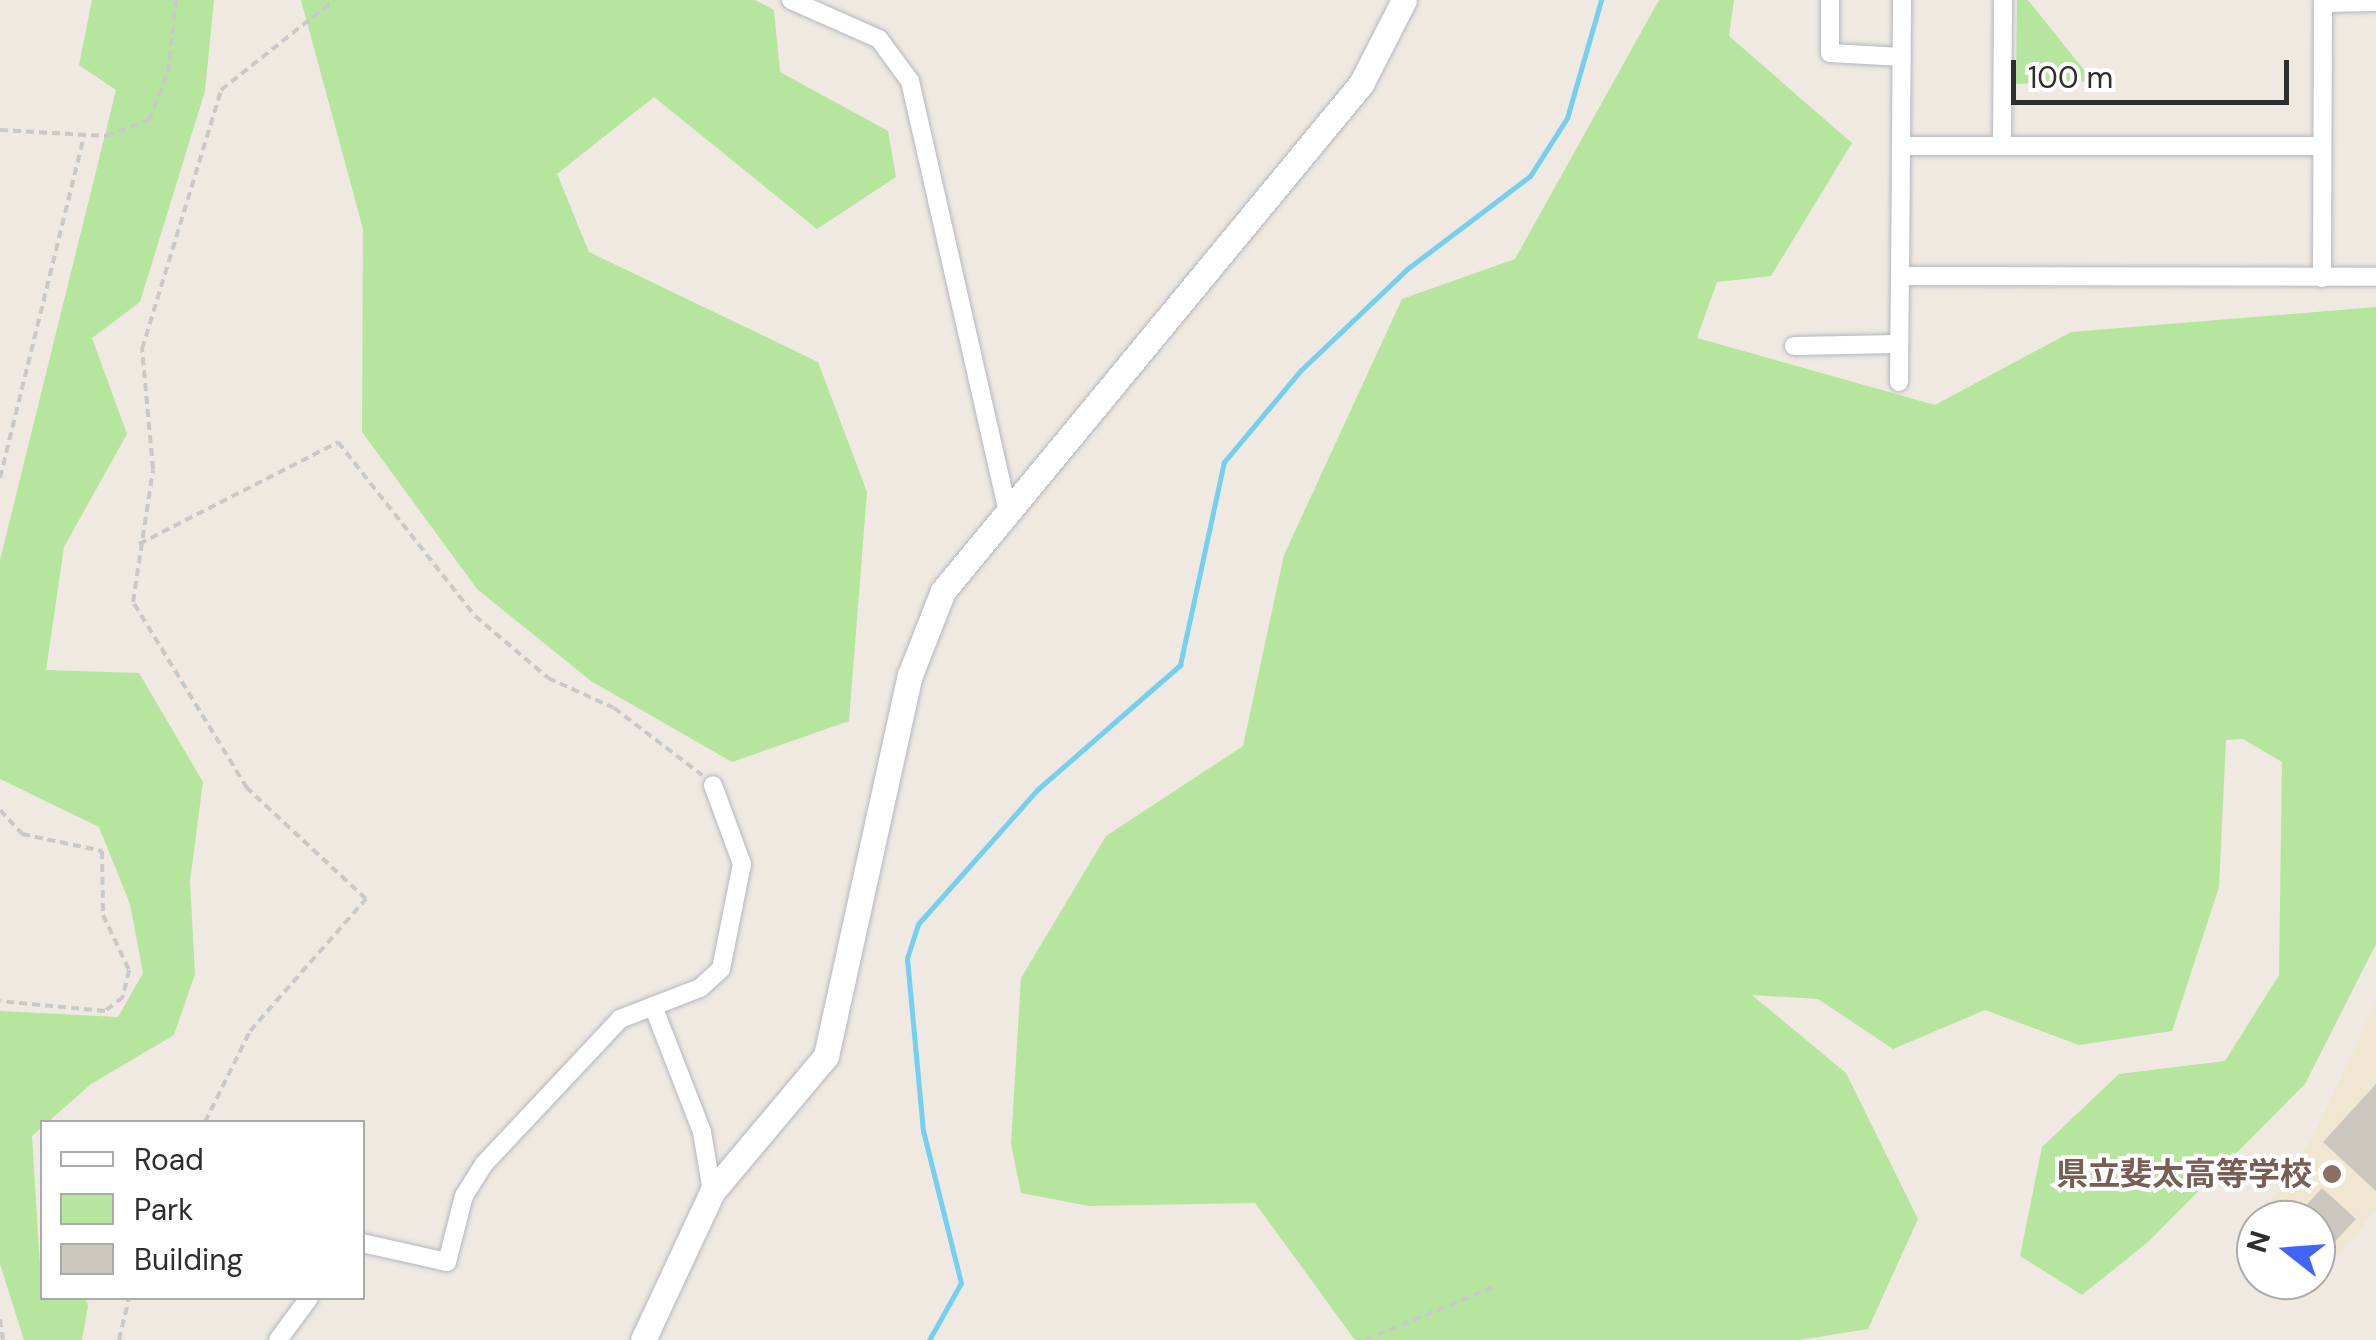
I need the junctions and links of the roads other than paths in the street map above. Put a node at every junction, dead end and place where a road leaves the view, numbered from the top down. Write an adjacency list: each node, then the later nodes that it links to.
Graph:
1 (792, 0): 17 (street)
2 (1404, 0): 17 (street)
3 (1830, 0): 7 (street)
4 (1902, 0): 7 (street)
5 (2003, 0): 9 (street)
6 (2376, 2): 10 (street)
7 (1902, 57): 8 (street)
8 (1901, 146): 9 (street); 11 (street)
9 (2002, 146): 10 (street)
10 (2322, 146): 12 (street)
11 (1900, 276): 12 (street); 14 (street)
12 (2322, 278): 13 (street)
13 (2376, 278)
14 (1899, 344): 15 (street); 16 (street)
15 (1794, 346)
16 (1898, 382)
17 (1008, 518): 20 (street)
18 (712, 784): 19 (street)
19 (653, 1006): 20 (street); 21 (street)
20 (712, 1192): 24 (street)
21 (365, 1244)
22 (308, 1300): 23 (street)
23 (278, 1340)
24 (643, 1340)

